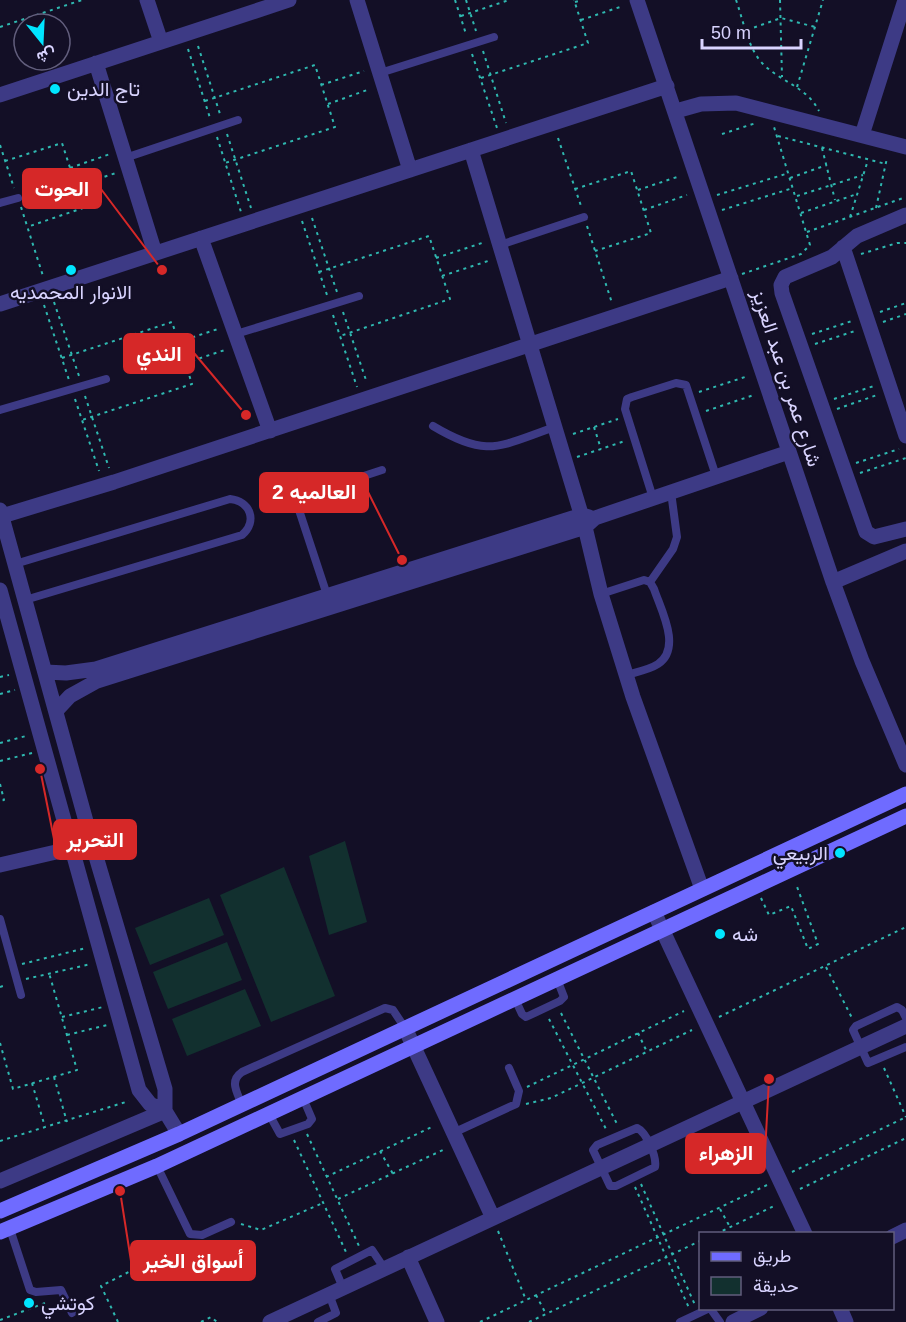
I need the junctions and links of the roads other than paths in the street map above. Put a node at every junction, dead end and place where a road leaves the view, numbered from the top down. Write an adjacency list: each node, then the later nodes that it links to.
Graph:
1 (147, 0): 7 (street)
2 (289, 0): 7 (street)
3 (357, 0): 9 (street)
4 (905, 0): 14 (street)
5 (638, 1): 10 (street, شارع عمر بن عبد العزيز)
6 (494, 37): 9 (lane)
7 (161, 42): 8 (street)
8 (96, 63): 11 (street); 17 (street)
9 (381, 75): 18 (street)
10 (667, 86): 12 (street, شارع عمر بن عبد العزيز); 16 (street)
11 (0, 95)
12 (676, 111): 14 (street); 27 (street, شارع عمر بن عبد العزيز)
13 (238, 120): 17 (lane)
14 (862, 135): 15 (street)
15 (906, 147)
16 (471, 150): 18 (street); 24 (street)
17 (126, 159): 26 (street)
18 (410, 170): 23 (street)
19 (18, 198): 20 (lane)
20 (0, 203)
21 (906, 215): 25 (street)
22 (584, 217): 24 (lane)
23 (201, 238): 26 (street); 30 (street)
24 (500, 246): 31 (street)
25 (845, 253): 37 (street); 45 (street)
26 (155, 254): 29 (street)
27 (731, 278): 31 (street); 38 (street, شارع عمر بن عبد العزيز)
28 (359, 296): 30 (lane)
29 (0, 304)
30 (236, 335): 35 (street)
31 (530, 345): 35 (street); 36 (street)
32 (106, 379): 33 (lane)
33 (0, 410)
34 (433, 426): 36 (lane)
35 (270, 431): 43 (street)
36 (556, 433): 44 (street)
37 (906, 436)
38 (789, 452): 40 (street); 49 (street, شارع عمر بن عبد العزيز)
39 (382, 470): 53 (lane)
40 (716, 476): 41 (street); 42 (lane)
41 (671, 492): 42 (street); 48 (lane)
42 (653, 498): 44 (street)
43 (1, 513): 47 (street)
44 (587, 520): 51 (street); 53 (street)
45 (906, 529)
46 (906, 551): 49 (street)
47 (15, 564): 52 (street); 52 (lane)
48 (650, 582): 51 (lane); 55 (lane)
49 (833, 582): 57 (street, شارع عمر بن عبد العزيز)
50 (0, 590): 61 (street)
51 (601, 594): 55 (street)
52 (25, 600): 54 (street)
53 (329, 601): 54 (street); 56 (street)
54 (45, 672): 56 (street)
55 (626, 675): 63 (street)
56 (56, 711): 60 (street)
57 (906, 765)
58 (906, 794): 63 (street)
59 (906, 816): 66 (street)
60 (92, 843): 61 (street); 80 (street)
61 (72, 848): 62 (street); 80 (street)
62 (0, 865)
63 (702, 889): 64 (street)
64 (654, 912): 66 (street); 72 (street)
65 (0, 919): 68 (lane)
66 (662, 930): 67 (street); 78 (street)
67 (557, 979): 69 (street); 69 (lane)
68 (21, 995)
69 (515, 999): 73 (street)
70 (906, 1018): 75 (lane)
71 (906, 1026): 75 (street)
72 (405, 1028): 73 (street); 79 (street); 79 (lane)
73 (413, 1047): 77 (street); 82 (street)
74 (906, 1047): 75 (lane)
75 (860, 1048): 78 (street)
76 (509, 1068): 82 (lane)
77 (303, 1098): 81 (street); 81 (lane)
78 (743, 1102): 84 (street); 93 (street)
79 (242, 1105): 83 (street)
80 (165, 1111): 83 (street); 88 (street)
81 (269, 1114): 86 (street)
82 (453, 1132): 90 (street)
83 (179, 1134): 85 (street)
84 (649, 1145): 87 (street); 87 (lane); 87 (lane)
85 (149, 1148): 86 (street); 89 (street)
86 (158, 1166): 91 (lane); 92 (street)
87 (600, 1168): 90 (street)
88 (0, 1181)
89 (0, 1211)
90 (493, 1218): 94 (street)
91 (231, 1222)
92 (5, 1231): 99 (lane)
93 (805, 1232)
94 (408, 1257): 95 (street); 103 (street)
95 (384, 1268): 96 (street); 96 (lane)
96 (336, 1291): 100 (street); 102 (lane)
97 (706, 1310): 104 (lane)
98 (757, 1310): 105 (street)
99 (72, 1313)
100 (291, 1317): 101 (street)
101 (270, 1322)
102 (318, 1322)
103 (437, 1322)
104 (680, 1322)
105 (733, 1322)

